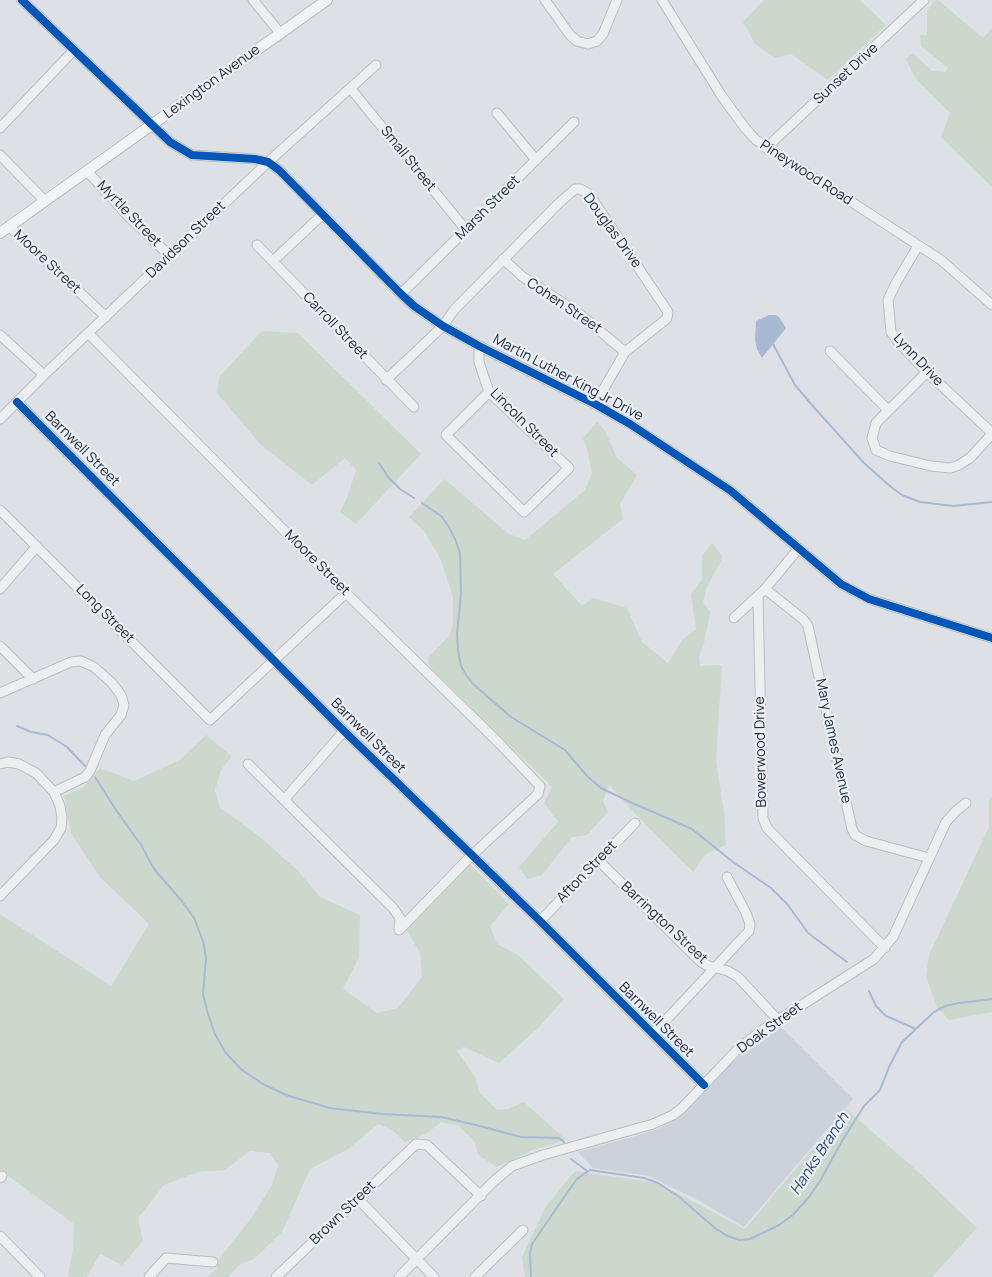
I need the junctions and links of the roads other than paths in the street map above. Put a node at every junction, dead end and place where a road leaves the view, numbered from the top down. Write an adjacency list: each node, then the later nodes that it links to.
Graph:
1 (22, 0): 9 (street, Martin Luther King Jr Drive)
2 (253, 0): 8 (street)
3 (326, 0): 8 (main road, Lexington Avenue)
4 (545, 0): 5 (street)
5 (617, 0)
6 (662, 0): 16 (street, Pineywood Road)
7 (924, 0): 16 (street, Sunset Drive)
8 (280, 33): 14 (main road, Lexington Avenue)
9 (74, 50): 14 (street, Martin Luther King Jr Drive); 15 (street)
10 (376, 65): 11 (street, Davidson Street)
11 (352, 88): 19 (street, Davidson Street); 24 (street, Small Street)
12 (497, 113): 18 (street)
13 (574, 122): 18 (street, Marsh Street)
14 (152, 124): 19 (street, Martin Luther King Jr Drive); 20 (main road, Lexington Avenue)
15 (0, 128)
16 (766, 148): 27 (street, Pineywood Road)
17 (0, 155): 21 (street)
18 (536, 160): 24 (street, Marsh Street)
19 (268, 162): 22 (street, Martin Luther King Jr Drive); 28 (street, Davidson Street)
20 (88, 172): 21 (main road, Lexington Avenue); 28 (street, Myrtle Street)
21 (44, 201): 23 (main road, Lexington Avenue)
22 (323, 214): 30 (street); 31 (street, Martin Luther King Jr Drive)
23 (10, 227): 25 (main road, Lexington Avenue); 33 (street, Moore Street)
24 (466, 230): 31 (street, Marsh Street)
25 (0, 233)
26 (257, 246): 30 (street, Carroll Street)
27 (918, 246): 32 (street, Pineywood Road); 40 (street, Lynn Drive)
28 (170, 256): 33 (street, Davidson Street)
29 (504, 259): 34 (street, Douglas Drive); 39 (street, Cohen Street); 39 (street, Douglas Drive)
30 (273, 261): 42 (street, Carroll Street)
31 (401, 294): 34 (street, Martin Luther King Jr Drive)
32 (992, 305)
33 (106, 317): 35 (street, Davidson Street)
34 (442, 326): 37 (street, Martin Luther King Jr Drive); 42 (street, Douglas Drive)
35 (88, 334): 41 (street, Davidson Street); 55 (street, Moore Street)
36 (0, 335): 41 (street)
37 (480, 346): 43 (street, Lincoln Street); 45 (street, Martin Luther King Jr Drive)
38 (830, 350): 47 (street)
39 (625, 352): 45 (street, Douglas Drive)
40 (927, 372): 47 (street); 49 (street, Lynn Drive)
41 (44, 375): 44 (street, Davidson Street)
42 (386, 380): 46 (street, Carroll Street)
43 (489, 392): 43 (street, Lincoln Street)
44 (17, 402): 48 (street, Davidson Street); 60 (street, Barnwell Street)
45 (595, 404): 52 (street, Martin Luther King Jr Drive)
46 (414, 406)
47 (888, 410): 49 (street)
48 (0, 419)
49 (992, 434)
50 (0, 510): 51 (street, Long Street)
51 (37, 546): 53 (street); 60 (street, Long Street)
52 (799, 548): 54 (street); 58 (street, Martin Luther King Jr Drive)
53 (0, 589)
54 (765, 589): 56 (street); 71 (street, Mary James Avenue)
55 (346, 593): 60 (street); 70 (street, Moore Street)
56 (758, 597): 57 (street); 76 (street, Bowerwood Drive)
57 (734, 618)
58 (992, 638)
59 (0, 646): 61 (street)
60 (274, 659): 63 (street, Barnwell Street)
61 (33, 679): 62 (street); 66 (street)
62 (0, 693)
63 (344, 731): 67 (street); 70 (street, Barnwell Street)
64 (0, 764): 66 (street)
65 (248, 764): 67 (street)
66 (54, 792): 74 (street)
67 (284, 800): 70 (street)
68 (966, 803): 71 (street, Doak Street)
69 (635, 823): 72 (street, Afton Street)
70 (473, 856): 75 (street, Barnwell Street)
71 (929, 858): 76 (street, Doak Street)
72 (598, 860): 75 (street, Afton Street); 77 (street, Barrington Street)
73 (727, 877): 77 (street)
74 (0, 896)
75 (540, 921): 79 (street, Barnwell Street)
76 (885, 948): 78 (street, Doak Street)
77 (716, 968): 78 (street, Barrington Street); 79 (street)
78 (777, 1019): 80 (street, Doak Street)
79 (653, 1034): 80 (street, Barnwell Street)
80 (704, 1084): 81 (street, Doak Street)
81 (480, 1196): 82 (street, Brown Street); 85 (street, Doak Street)
82 (358, 1199): 85 (street); 89 (street, Brown Street)
83 (523, 1230): 92 (street)
84 (0, 1236): 87 (street)
85 (417, 1260): 90 (street, Doak Street); 91 (street)
86 (213, 1262): 88 (street)
87 (38, 1277)
88 (149, 1277)
89 (276, 1277)
90 (399, 1277)
91 (434, 1277)
92 (475, 1277)

